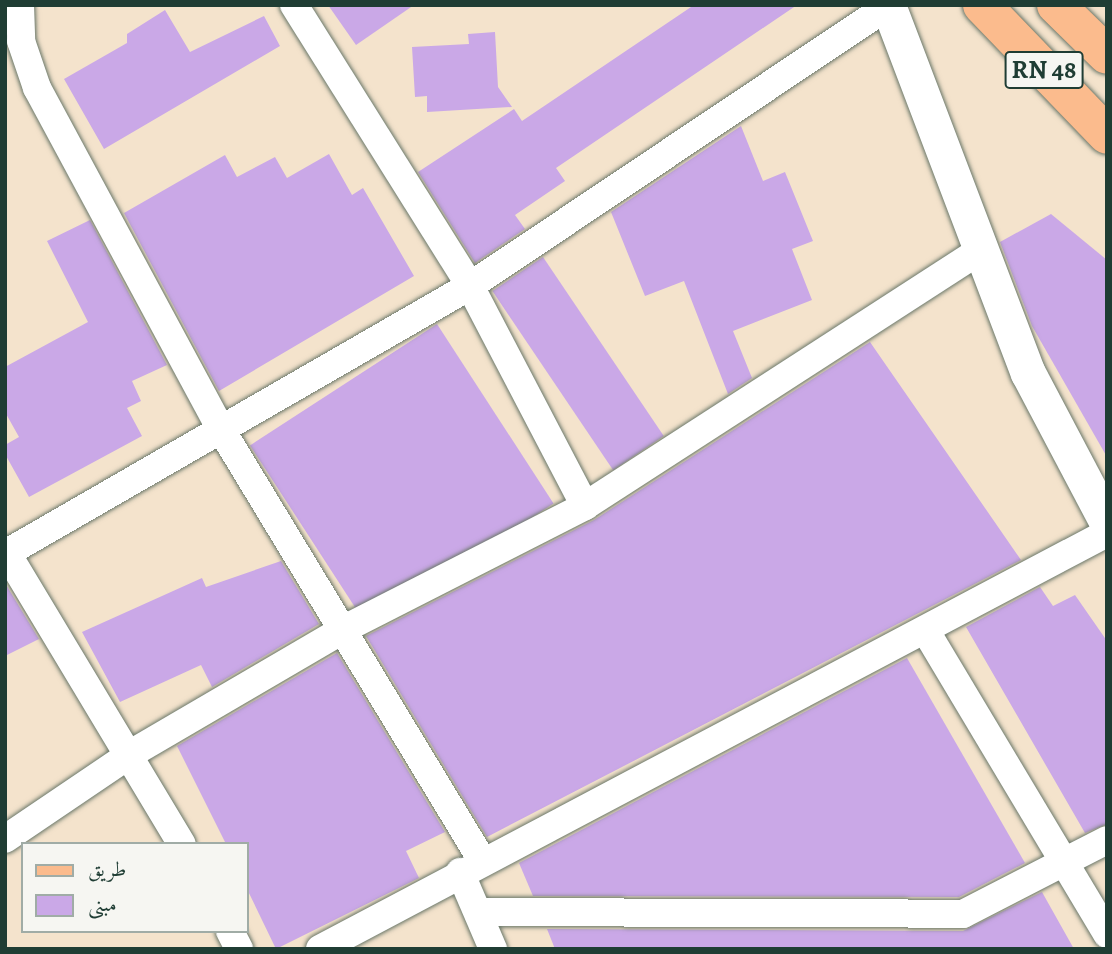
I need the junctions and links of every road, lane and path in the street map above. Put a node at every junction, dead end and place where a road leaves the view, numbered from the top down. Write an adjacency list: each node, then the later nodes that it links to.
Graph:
1 (20, 5): 10 (street)
2 (294, 5): 9 (street)
3 (982, 5): 7 (main road, RN 48)
4 (1056, 5): 6 (main road, RN 48)
5 (888, 6): 8 (street); 9 (street)
6 (1107, 55)
7 (1107, 135)
8 (978, 252): 11 (street); 12 (street)
9 (470, 286): 10 (street); 11 (street)
10 (222, 430): 14 (street); 15 (street)
11 (585, 506): 15 (street)
12 (1107, 523)
13 (1107, 533): 16 (street)
14 (6, 552): 17 (street)
15 (344, 629): 17 (street); 22 (street)
16 (927, 633): 21 (street); 22 (street)
17 (132, 753): 18 (street); 20 (street)
18 (5, 839)
19 (1107, 840): 21 (street)
20 (181, 842)
21 (1062, 863): 23 (street); 25 (street)
22 (471, 867): 23 (street); 27 (street)
23 (478, 912): 28 (street)
24 (231, 933): 26 (street)
25 (1107, 934)
26 (239, 949)
27 (320, 949)
28 (493, 949)

